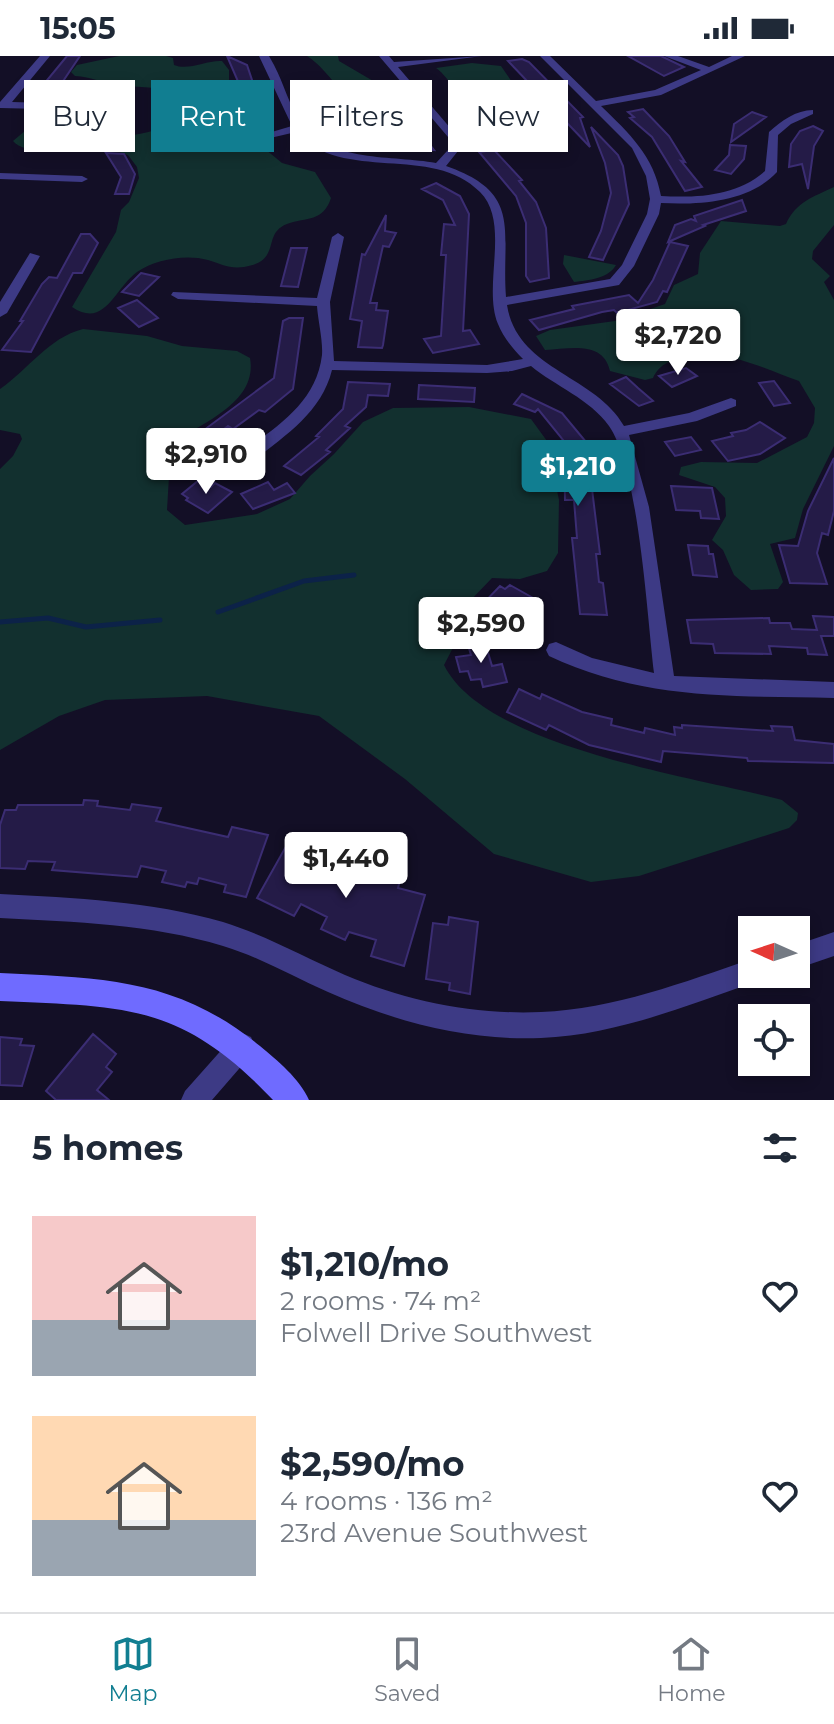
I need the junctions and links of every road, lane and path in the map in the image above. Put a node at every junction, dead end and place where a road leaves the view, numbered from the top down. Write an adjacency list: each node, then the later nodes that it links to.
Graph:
1 (45, 56): 10 (street)
2 (264, 56): 12 (street)
3 (477, 56): 7 (street)
4 (545, 56): 9 (street)
5 (669, 56): 8 (street)
6 (740, 56): 8 (street)
7 (387, 60): 15 (street)
8 (709, 70): 9 (street)
9 (594, 104): 18 (street)
10 (2, 105): 11 (street)
11 (24, 106)
12 (290, 111)
13 (809, 112): 18 (street)
14 (349, 152): 15 (street)
15 (439, 166): 23 (street)
16 (0, 176): 17 (street)
17 (82, 179)
18 (656, 199): 23 (street)
19 (338, 237): 22 (street)
20 (34, 256): 24 (street)
21 (178, 295): 22 (street)
22 (323, 302): 26 (street)
23 (500, 302): 25 (street)
24 (0, 313)
25 (533, 360): 26 (street); 28 (street)
26 (328, 365): 29 (street)
27 (731, 403): 28 (street)
28 (621, 432): 31 (street)
29 (243, 460)
30 (556, 650): 31 (street)
31 (665, 683): 32 (street)
32 (834, 690)
33 (0, 906): 36 (street)
34 (834, 944): 35 (street)
35 (810, 952)
36 (738, 976)
37 (0, 987): 38 (street)
38 (242, 1046): 39 (street); 40 (street)
39 (194, 1100)
40 (294, 1100)

